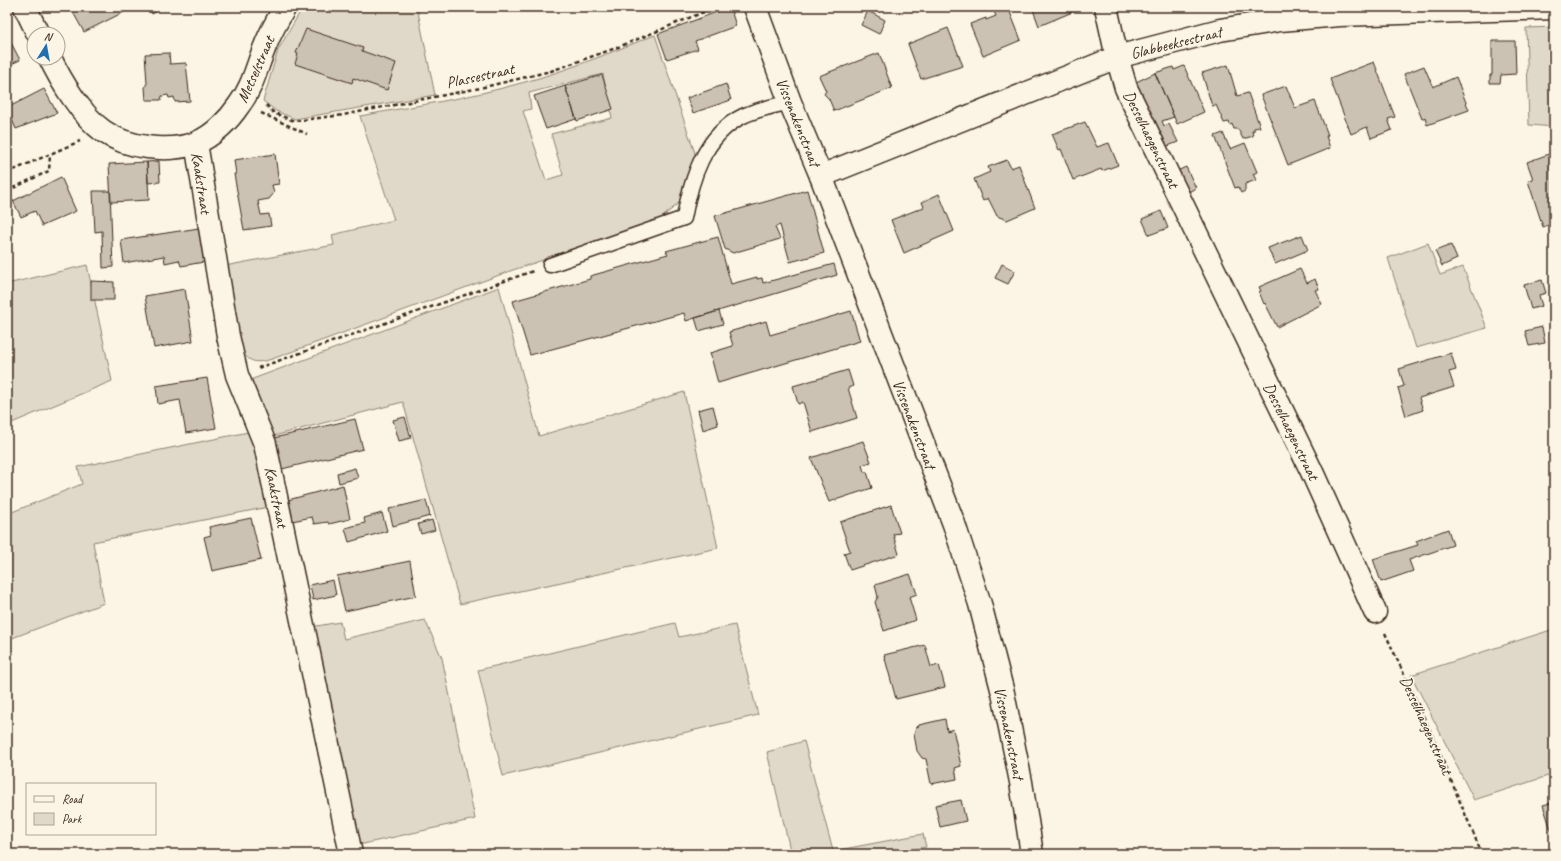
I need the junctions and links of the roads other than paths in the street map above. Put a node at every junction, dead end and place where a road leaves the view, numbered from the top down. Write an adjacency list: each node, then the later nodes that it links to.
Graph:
1 (25, 7): 6 (street)
2 (286, 7): 10 (street, Metselstraat)
3 (755, 7): 9 (street, Vissenakenstraat)
4 (1106, 7): 7 (street, Desselhaegenstraat)
5 (1554, 8): 7 (street, Glabbeeksestraat)
6 (34, 26)
7 (1116, 57): 11 (street, Glabbeeksestraat); 13 (street, Desselhaegenstraat)
8 (55, 66): 10 (street, Metselstraat)
9 (790, 102): 11 (street, Vissenakenstraat); 12 (lane)
10 (196, 143): 14 (street, Kaakstraat)
11 (821, 176): 15 (street, Vissenakenstraat)
12 (550, 265)
13 (1376, 612)
14 (351, 854)
15 (1032, 854)

